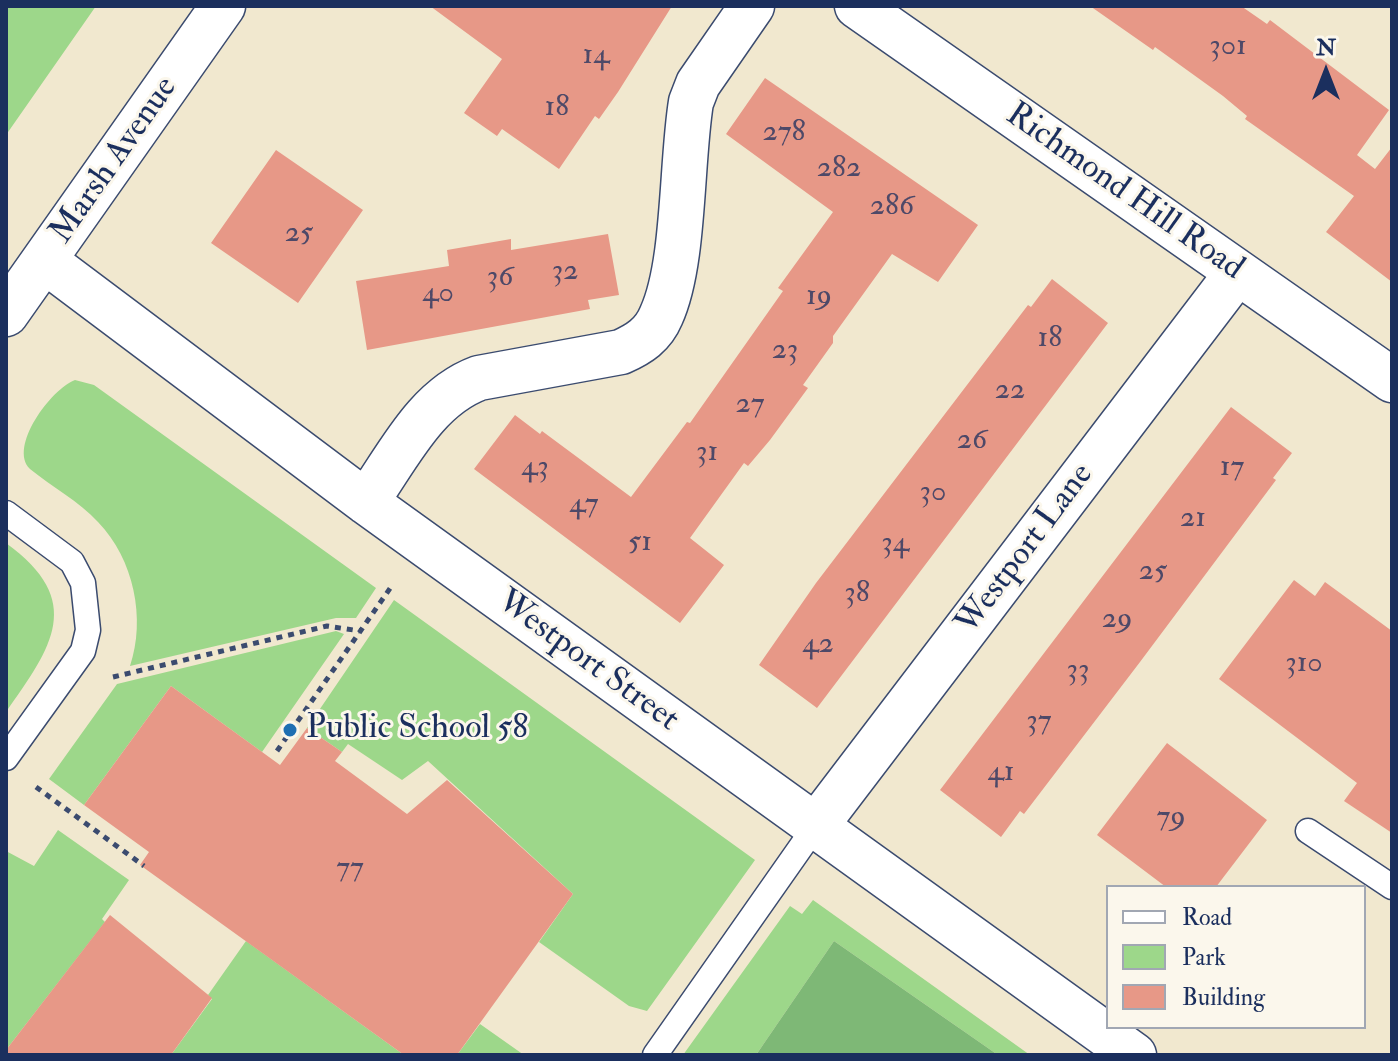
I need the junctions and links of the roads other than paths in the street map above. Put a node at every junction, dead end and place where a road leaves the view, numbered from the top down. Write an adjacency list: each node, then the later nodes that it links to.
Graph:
1 (223, 6): 4 (street, Marsh Avenue)
2 (752, 6): 8 (street)
3 (857, 6): 5 (street, Richmond Hill Road)
4 (45, 261): 6 (street, Marsh Avenue); 8 (street, Westport Street)
5 (1237, 273): 7 (street, Richmond Hill Road); 11 (street, Westport Lane)
6 (6, 314)
7 (1392, 380)
8 (366, 502): 11 (street, Westport Street)
9 (6, 513): 10 (lane)
10 (6, 758)
11 (815, 827): 14 (lane); 15 (street, Westport Street)
12 (1308, 831): 13 (lane)
13 (1392, 887)
14 (655, 1055)
15 (1134, 1055)

